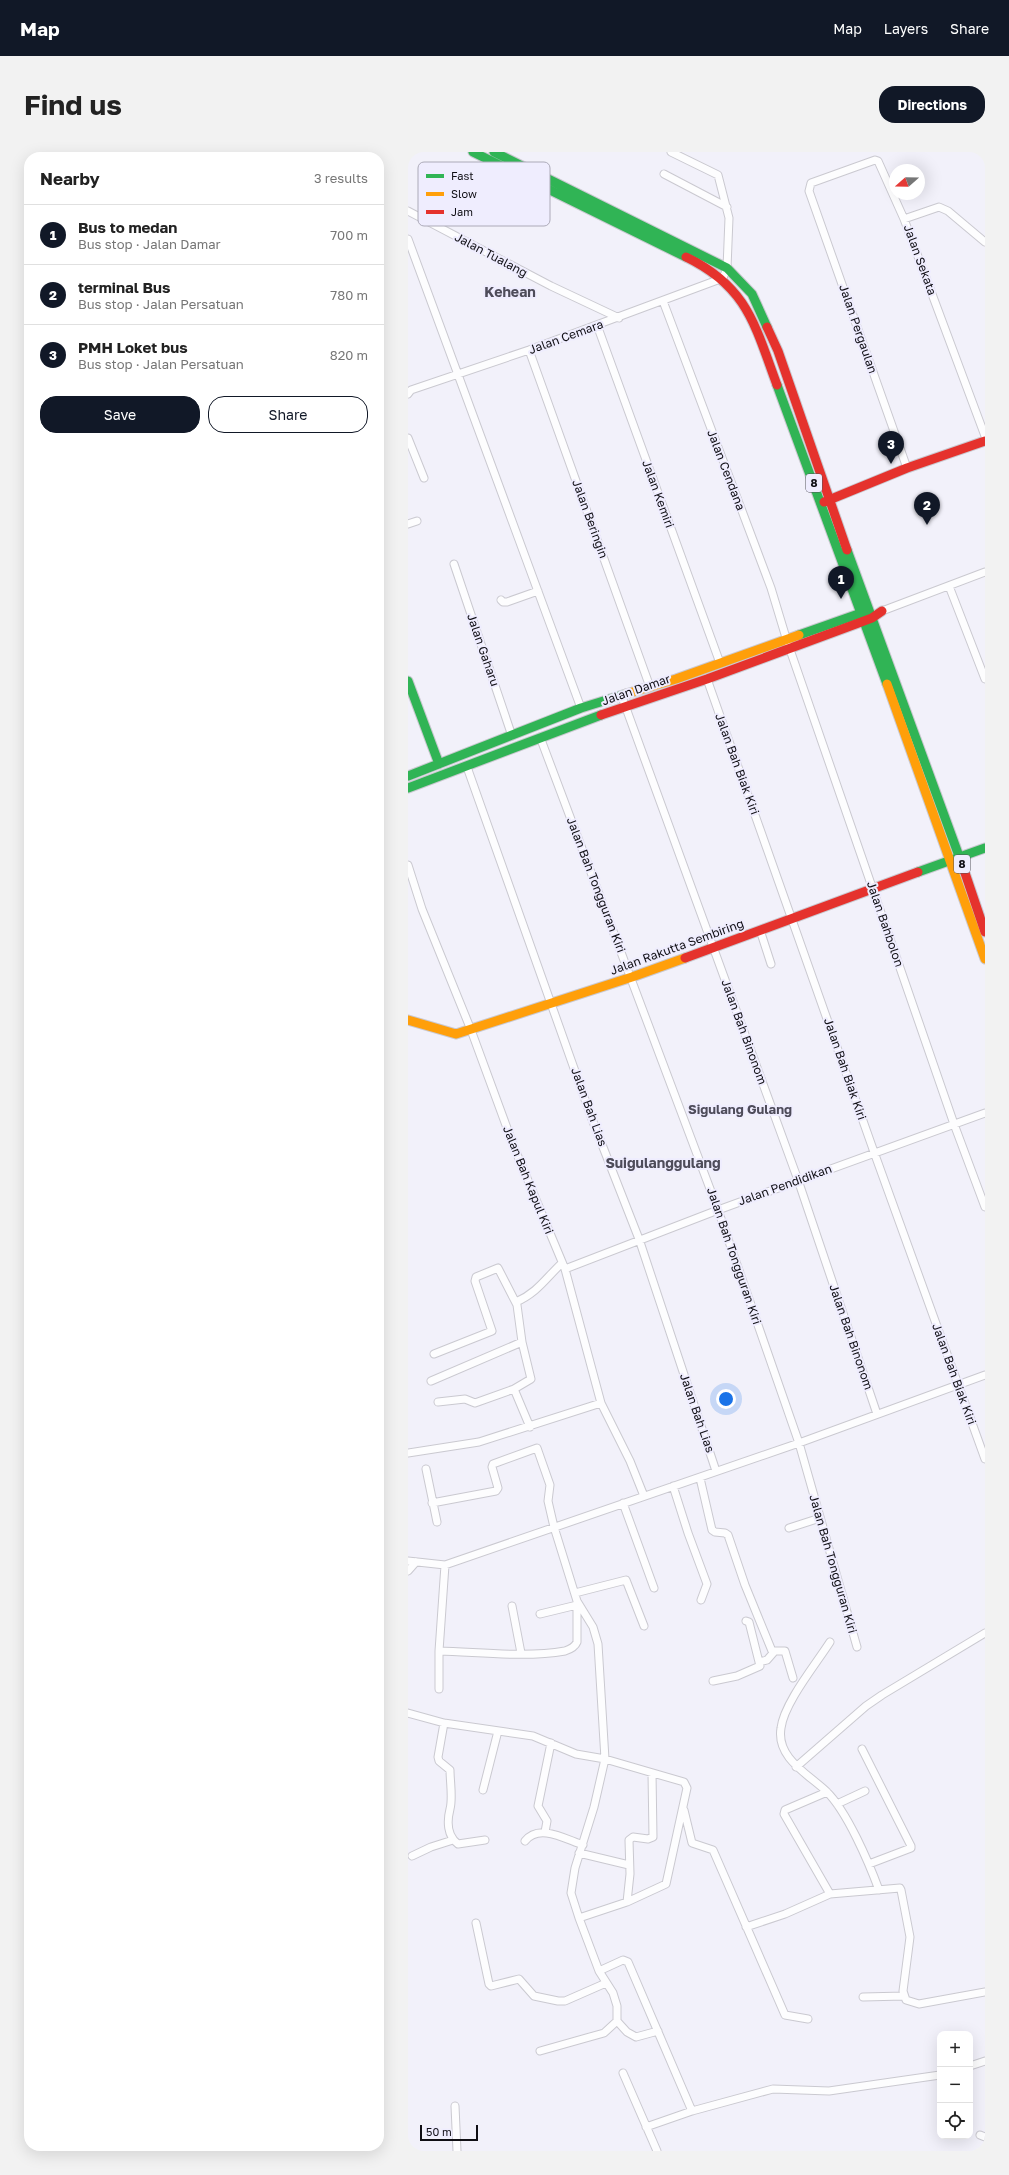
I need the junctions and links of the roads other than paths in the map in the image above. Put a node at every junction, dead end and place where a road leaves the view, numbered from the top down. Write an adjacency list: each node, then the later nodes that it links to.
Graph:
1 (473, 152): 4 (main road, 8)
2 (494, 152): 5 (main road, 8)
3 (671, 152): 10 (street)
4 (493, 162)
5 (514, 162)
6 (664, 174): 10 (street)
7 (550, 180): 18 (main road, 8)
8 (550, 190): 19 (main road, 8)
9 (809, 191): 13 (street, Jalan Sekata); 29 (street, Jalan Pergaulan)
10 (727, 207): 18 (street)
11 (408, 211): 12 (street, Jalan Tualang)
12 (418, 216)
13 (904, 219): 16 (street); 26 (street, Jalan Sekata)
14 (437, 226): 21 (street, Jalan Tualang)
15 (408, 239): 17 (street)
16 (985, 242)
17 (410, 249): 24 (street)
18 (727, 268): 19 (street); 31 (main road, 8)
19 (723, 278): 20 (street, Jalan Cemara); 31 (main road, 8)
20 (663, 301): 21 (street, Jalan Cemara); 41 (street, Jalan Cendana)
21 (619, 318): 22 (street, Jalan Cemara)
22 (597, 325): 23 (street, Jalan Cemara); 42 (street, Jalan Kemiri)
23 (529, 350): 24 (street, Jalan Cemara); 47 (street, Jalan Beringin)
24 (458, 374): 25 (street, Jalan Cemara); 37 (street)
25 (408, 394)
26 (985, 436)
27 (408, 438): 30 (street)
28 (985, 441): 29 (main road)
29 (907, 468): 31 (main road)
30 (424, 478)
31 (825, 501): 40 (main road, 8)
32 (417, 521): 33 (street)
33 (408, 524)
34 (454, 564): 51 (street, Jalan Gaharu)
35 (985, 572): 36 (street)
36 (949, 586): 39 (street); 44 (street)
37 (538, 591): 38 (street); 50 (street)
38 (501, 600)
39 (882, 611): 40 (main road)
40 (867, 615): 41 (main road, Jalan Damar); 58 (main road, 8)
41 (788, 644): 42 (main road, Jalan Damar); 43 (main road, Jalan Damar); 60 (street, Jalan Bahbolon)
42 (720, 663): 46 (main road, Jalan Damar)
43 (707, 679): 46 (main road, Jalan Damar); 61 (street, Jalan Bah Biak Kiri)
44 (985, 679)
45 (408, 681): 53 (main road)
46 (678, 683): 47 (main road, Jalan Damar); 49 (main road, Jalan Damar)
47 (650, 687): 48 (main road, Jalan Damar)
48 (622, 697): 49 (street, Jalan Bah Binonom); 50 (main road, Jalan Damar)
49 (627, 707): 52 (main road, Jalan Damar); 64 (street, Jalan Bah Binonom)
50 (581, 708): 51 (main road, Jalan Damar)
51 (512, 736): 53 (main road, Jalan Damar)
52 (540, 737): 54 (main road, Jalan Damar); 67 (street, Jalan Bah Tongguran Kiri)
53 (439, 764): 55 (main road, Jalan Damar)
54 (467, 767): 56 (main road, Jalan Damar); 68 (street, Jalan Bah Lias)
55 (408, 776)
56 (408, 788)
57 (985, 848): 58 (main road, Jalan Rakutta Sembiring)
58 (955, 859): 60 (main road, Jalan Rakutta Sembiring); 63 (main road, 8); 65 (main road, 8)
59 (408, 865): 70 (street, Jalan Bah Kapul Kiri)
60 (873, 890): 61 (main road, Jalan Rakutta Sembiring); 72 (street, Jalan Bahbolon)
61 (793, 918): 62 (main road, Jalan Rakutta Sembiring); 73 (street, Jalan Bah Biak Kiri)
62 (760, 930): 64 (main road, Jalan Rakutta Sembiring); 66 (street)
63 (985, 932)
64 (713, 947): 67 (main road, Jalan Rakutta Sembiring); 74 (street, Jalan Bah Binonom)
65 (985, 959)
66 (771, 964)
67 (632, 977): 68 (main road, Jalan Rakutta Sembiring); 76 (street, Jalan Bah Tongguran Kiri)
68 (552, 1003): 70 (main road, Jalan Rakutta Sembiring); 77 (street, Jalan Bah Lias)
69 (408, 1020): 70 (main road, Jalan Rakutta Sembiring)
70 (471, 1030): 78 (street, Jalan Bah Kapul Kiri)
71 (985, 1113): 72 (street, Jalan Pendidikan)
72 (954, 1124): 73 (street, Jalan Pendidikan); 75 (street, Jalan Bahbolon)
73 (874, 1152): 74 (street, Jalan Pendidikan); 84 (street, Jalan Bah Biak Kiri)
74 (798, 1180): 76 (street, Jalan Pendidikan); 88 (street, Jalan Bah Binonom)
75 (985, 1207)
76 (718, 1210): 77 (street, Jalan Pendidikan); 90 (street, Jalan Bah Tongguran Kiri)
77 (639, 1239): 78 (street, Jalan Pendidikan); 94 (street, Jalan Bah Lias)
78 (563, 1266): 79 (street); 87 (street, Jalan Bah Kapul Kiri)
79 (516, 1302): 80 (street); 81 (street)
80 (522, 1342): 83 (street); 85 (street)
81 (434, 1354)
82 (985, 1375): 84 (street)
83 (431, 1381)
84 (958, 1384): 88 (street); 92 (street, Jalan Bah Biak Kiri)
85 (514, 1389): 86 (street); 89 (street)
86 (438, 1402)
87 (601, 1403): 89 (street); 97 (street, Jalan Bah Kapul Kiri)
88 (877, 1414): 90 (street)
89 (530, 1427): 91 (street)
90 (799, 1443): 94 (street); 100 (street, Jalan Bah Tongguran Kiri)
91 (408, 1453)
92 (985, 1459)
93 (426, 1469): 98 (street)
94 (716, 1471): 95 (street)
95 (700, 1478): 96 (street); 119 (street)
96 (673, 1486): 97 (street); 109 (street)
97 (644, 1496): 99 (street)
98 (432, 1503): 101 (street); 102 (street)
99 (624, 1503): 102 (street); 107 (street)
100 (820, 1518): 103 (street); 117 (street, Jalan Bah Tongguran Kiri)
101 (437, 1522)
102 (554, 1527): 105 (street); 108 (street)
103 (789, 1528)
104 (412, 1562): 105 (street); 106 (street)
105 (445, 1565): 118 (street)
106 (408, 1571)
107 (654, 1588)
108 (575, 1593): 110 (street); 114 (street)
109 (701, 1600)
110 (577, 1603): 112 (street); 120 (street); 130 (street)
111 (512, 1606): 120 (street)
112 (540, 1614)
113 (746, 1621): 121 (street)
114 (644, 1626)
115 (985, 1633): 131 (street)
116 (830, 1642): 131 (street)
117 (857, 1647)
118 (439, 1651): 120 (street); 124 (street)
119 (774, 1652): 121 (street); 122 (street)
120 (522, 1653)
121 (759, 1662): 123 (street)
122 (793, 1678)
123 (713, 1681)
124 (439, 1689)
125 (408, 1713): 126 (street)
126 (444, 1723): 127 (street); 139 (street)
127 (498, 1731): 128 (street); 133 (street)
128 (551, 1743): 130 (street); 138 (street)
129 (862, 1749): 146 (street)
130 (605, 1759): 132 (street); 142 (street)
131 (796, 1767): 135 (street)
132 (652, 1773): 137 (street); 145 (street)
133 (483, 1790)
134 (865, 1791): 136 (street)
135 (827, 1792): 136 (street); 148 (street)
136 (837, 1804): 146 (street)
137 (683, 1807): 149 (street); 152 (street)
138 (545, 1832): 141 (street); 142 (street)
139 (453, 1840): 140 (street); 144 (street)
140 (485, 1840)
141 (525, 1841)
142 (582, 1845): 143 (street)
143 (579, 1853): 145 (street); 150 (street)
144 (412, 1856)
145 (629, 1864): 149 (street)
146 (869, 1864): 147 (street)
147 (879, 1890): 148 (street); 156 (street)
148 (830, 1894): 152 (street)
149 (627, 1902): 150 (street)
150 (578, 1918): 153 (street)
151 (476, 1924): 154 (street)
152 (746, 1927): 158 (street)
153 (599, 1970): 154 (street); 160 (street)
154 (606, 1983): 159 (street)
155 (985, 1992): 156 (street)
156 (904, 1996): 157 (street)
157 (863, 1997)
158 (808, 2019)
159 (617, 2021): 160 (street); 161 (street)
160 (658, 2031): 167 (street)
161 (540, 2051)
162 (985, 2062): 163 (street)
163 (973, 2065)
164 (623, 2073): 168 (street)
165 (937, 2075): 167 (street)
166 (455, 2106): 169 (street)
167 (692, 2111): 168 (street)
168 (646, 2127): 170 (street)
169 (457, 2151)
170 (657, 2151)

